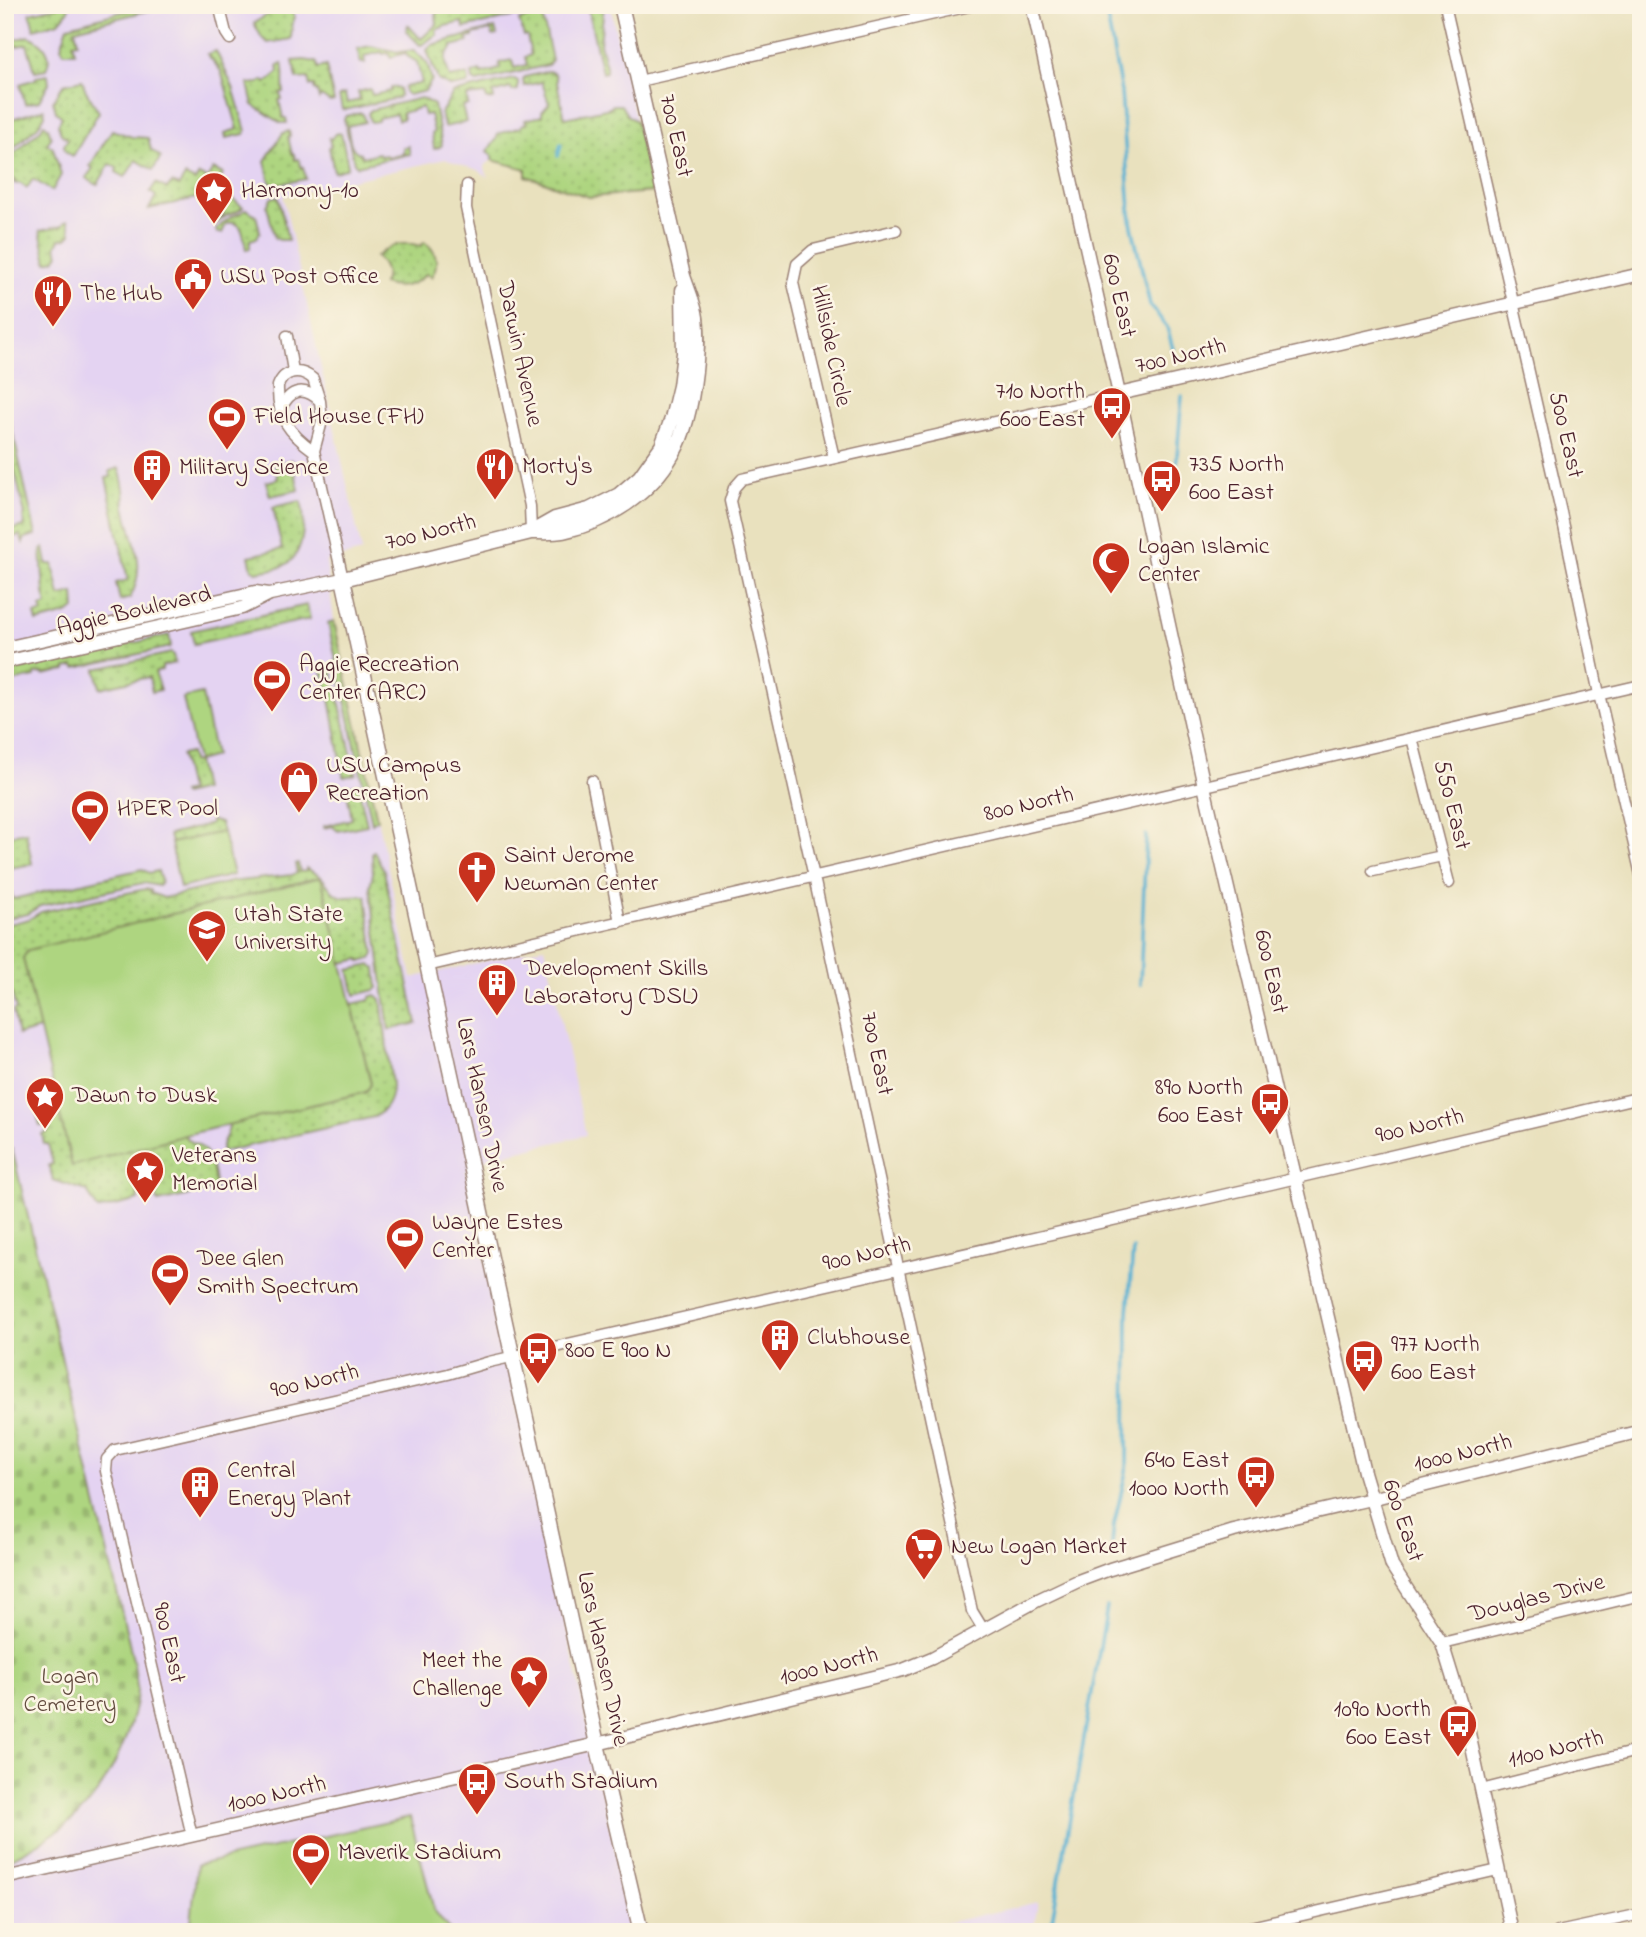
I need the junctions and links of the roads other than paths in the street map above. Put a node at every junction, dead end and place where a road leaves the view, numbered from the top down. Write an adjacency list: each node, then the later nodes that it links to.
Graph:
1 (219, 5): 6 (street)
2 (621, 5): 7 (main road, 700 East)
3 (974, 5): 7 (street)
4 (1032, 5): 14 (street, 600 East)
5 (1445, 5): 11 (street, 500 East)
6 (230, 39)
7 (639, 81): 17 (main road, 700 East)
8 (467, 185): 21 (street, Darwin Avenue)
9 (896, 230): 19 (street, Hillside Circle)
10 (1641, 274): 11 (street, 700 North)
11 (1513, 303): 14 (street, 700 North); 27 (street, 500 East)
12 (287, 336): 13 (street)
13 (293, 372): 15 (street); 16 (street)
14 (1119, 394): 19 (street, 700 North); 30 (street, 600 East)
15 (320, 401): 16 (street); 18 (street, Lars Hansen Drive)
16 (281, 409): 18 (street)
17 (667, 450): 21 (main road, 700 North)
18 (314, 451): 22 (street, Lars Hansen Drive)
19 (834, 458): 20 (street, 700 North)
20 (734, 488): 34 (street, 700 East)
21 (531, 532): 22 (main road, 700 North)
22 (343, 579): 23 (street, Aggie Boulevard); 37 (main road, Lars Hansen Drive)
23 (270, 594): 24 (street, Aggie Boulevard); 25 (street, Aggie Boulevard)
24 (5, 649)
25 (5, 662)
26 (1641, 685): 27 (street, 800 North)
27 (1599, 694): 28 (street, 800 North); 33 (street, 500 East)
28 (1412, 738): 30 (street, 800 North); 31 (street, 550 East)
29 (592, 781): 36 (street)
30 (1204, 786): 34 (street, 800 North); 39 (street, 600 East)
31 (1442, 856): 32 (street); 35 (street, 550 East)
32 (1373, 871)
33 (1641, 875)
34 (814, 877): 36 (street, 800 North); 40 (street, 700 East)
35 (1449, 883)
36 (620, 922): 37 (street, 800 North)
37 (427, 967): 41 (main road, Lars Hansen Drive)
38 (1641, 1097): 39 (street, 900 North)
39 (1297, 1178): 40 (street, 900 North); 44 (street, 600 East)
40 (899, 1269): 41 (street, 900 North); 46 (street, 700 East)
41 (512, 1357): 43 (street, 900 North); 48 (main road, Lars Hansen Drive)
42 (1641, 1431): 44 (street, 1000 North)
43 (107, 1459): 51 (street, 900 East)
44 (1371, 1499): 46 (street, 1000 North); 47 (street, 600 East)
45 (1641, 1595): 47 (street, Douglas Drive)
46 (984, 1629): 48 (street, 1000 North)
47 (1442, 1643): 50 (street, 600 East)
48 (597, 1744): 51 (street, 1000 North); 55 (main road, Lars Hansen Drive)
49 (1641, 1750): 50 (street, 1100 North)
50 (1481, 1790): 52 (street, 600 East)
51 (192, 1836): 53 (street, 1000 North)
52 (1498, 1870): 56 (street); 57 (street, 600 East)
53 (5, 1878)
54 (1641, 1914): 58 (street)
55 (642, 1932)
56 (1228, 1932)
57 (1512, 1932)
58 (1558, 1932)

